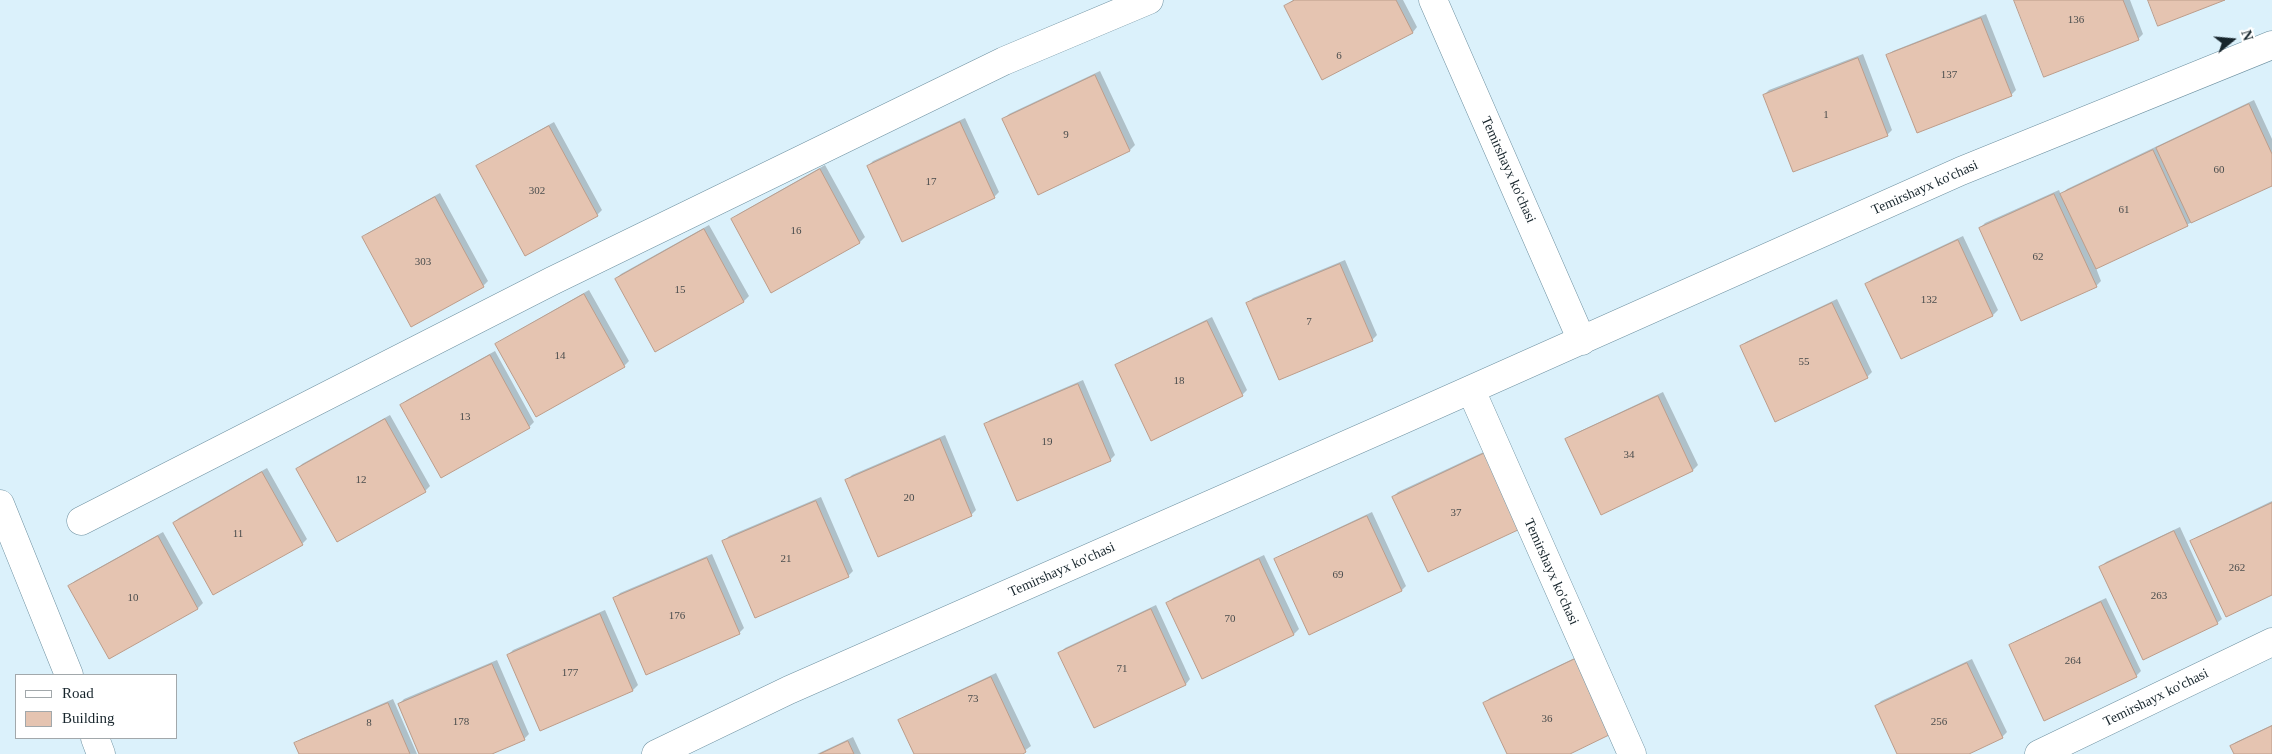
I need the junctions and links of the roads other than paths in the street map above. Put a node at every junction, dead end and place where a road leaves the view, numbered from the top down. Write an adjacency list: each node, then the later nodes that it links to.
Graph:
1 (1149, 0): 7 (street)
2 (1433, 0): 4 (street, Temirshayx ko'chasi)
3 (2272, 45): 4 (street, Temirshayx ko'chasi)
4 (1582, 340): 5 (street, Temirshayx ko'chasi)
5 (1471, 390): 12 (street, Temirshayx ko'chasi); 13 (street, Temirshayx ko'chasi)
6 (0, 504): 9 (street)
7 (81, 521)
8 (2272, 642): 14 (street, Temirshayx ko'chasi)
9 (69, 674)
10 (95, 739): 11 (street)
11 (101, 754)
12 (656, 754)
13 (1632, 754)
14 (2039, 754)

